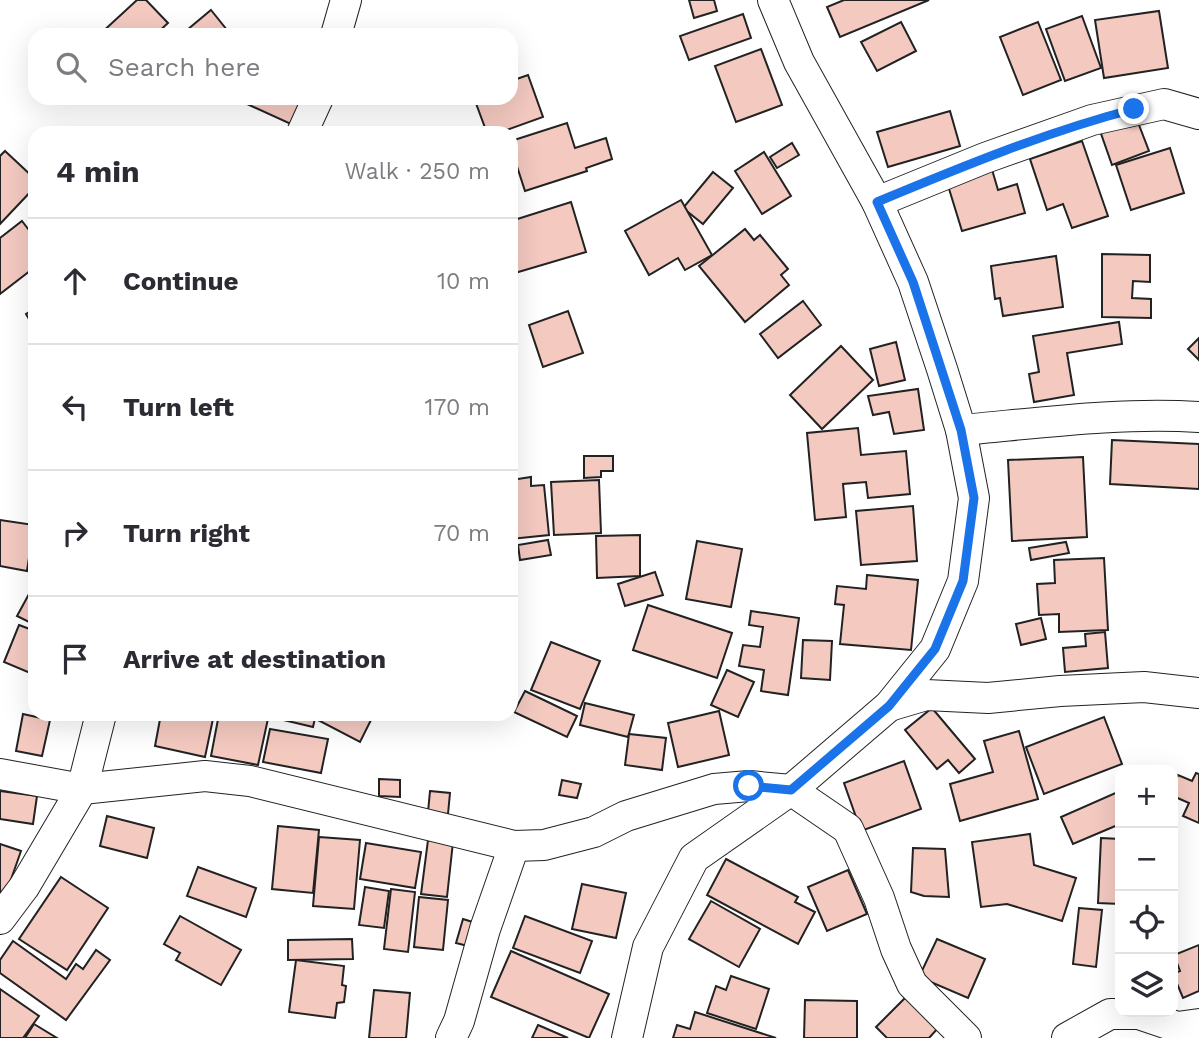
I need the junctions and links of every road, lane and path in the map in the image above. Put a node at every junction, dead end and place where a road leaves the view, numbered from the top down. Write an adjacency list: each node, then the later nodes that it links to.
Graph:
1 (346, 0): 3 (street)
2 (773, 0): 7 (street)
3 (338, 28)
4 (315, 105): 6 (street)
5 (1199, 114): 7 (street)
6 (305, 126)
7 (877, 202): 9 (street)
8 (1199, 417): 9 (street)
9 (961, 430): 11 (street)
10 (1199, 693): 11 (street)
11 (889, 706): 15 (street)
12 (99, 721): 14 (street)
13 (0, 774): 14 (street)
14 (82, 789): 16 (street); 17 (street)
15 (791, 790): 16 (street); 20 (street); 21 (street)
16 (514, 846): 19 (street)
17 (0, 919)
18 (1199, 1024): 22 (street)
19 (451, 1038)
20 (627, 1038)
21 (966, 1038)
22 (1067, 1038)

